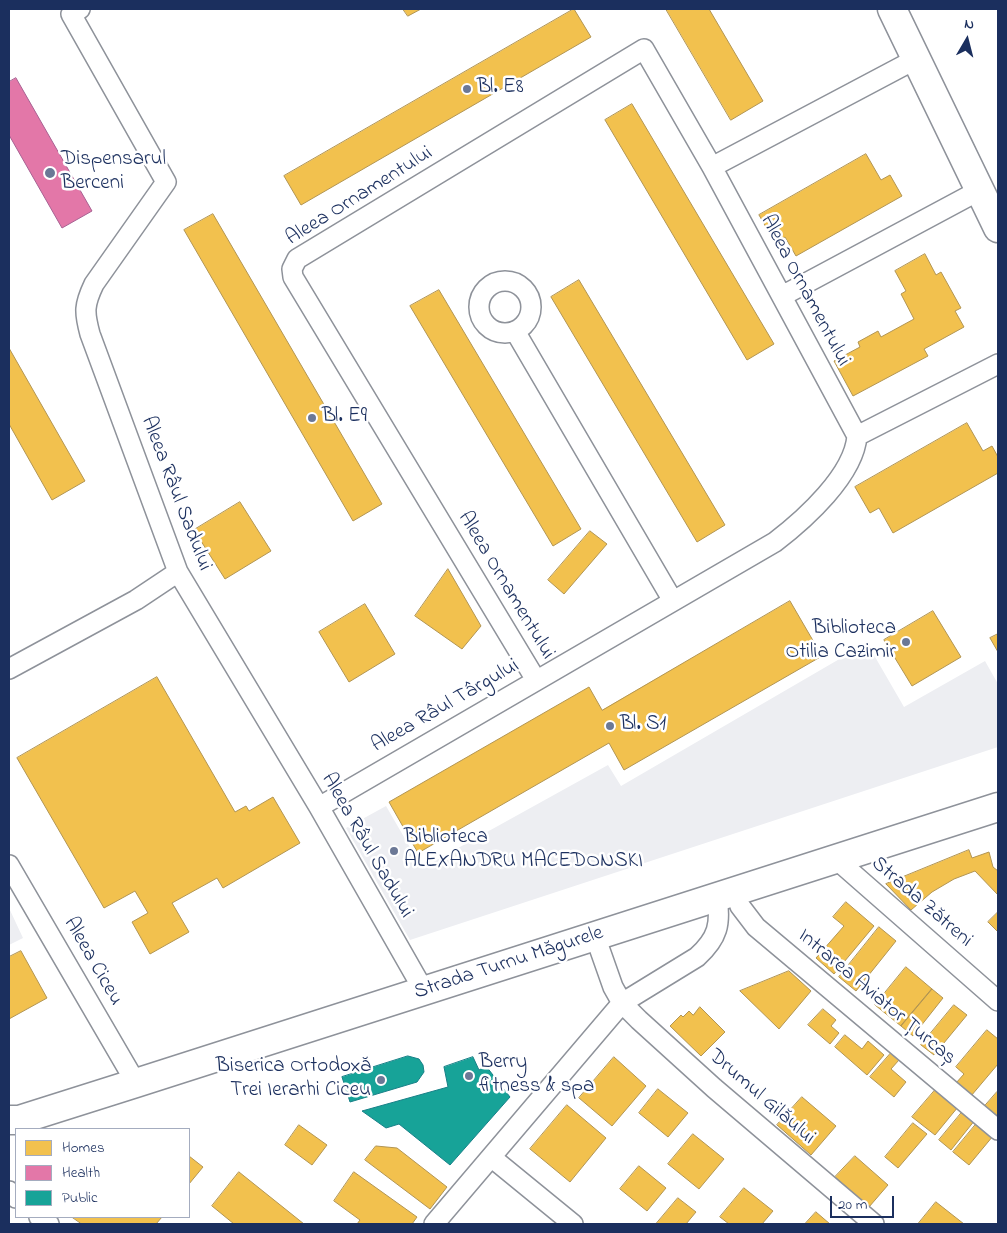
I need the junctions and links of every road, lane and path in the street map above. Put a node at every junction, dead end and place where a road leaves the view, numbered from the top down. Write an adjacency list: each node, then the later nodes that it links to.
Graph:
1 (80, 9): 11 (street, Aleea Râul Sadului)
2 (892, 9): 3 (main road)
3 (916, 59): 4 (street); 5 (main road)
4 (712, 168): 7 (street, Aleea Ornamentului); 14 (street, Aleea Ornamentului)
5 (980, 190): 6 (main road); 7 (street)
6 (998, 228)
7 (782, 296): 10 (street, Aleea Ornamentului)
8 (515, 331): 12 (street)
9 (998, 364): 10 (street)
10 (857, 436): 12 (street, Aleea Râul Târgului)
11 (178, 572): 13 (street); 15 (street, Aleea Râul Sadului)
12 (673, 601): 14 (street, Aleea Râul Târgului)
13 (9, 669)
14 (536, 680): 15 (street, Aleea Râul Târgului)
15 (319, 807): 21 (street, Aleea Râul Sadului)
16 (998, 807): 17 (main road, Strada Turnu Măgurele)
17 (836, 859): 19 (main road, Strada Turnu Măgurele); 22 (street, Strada Zătreni)
18 (9, 864): 24 (street, Aleea Ciceu)
19 (726, 894): 20 (main road, Strada Turnu Măgurele); 23 (street); 26 (street, Intrarea Aviator Țurcaș)
20 (595, 936): 21 (main road, Strada Turnu Măgurele); 23 (street, Drumul Gilăului)
21 (424, 991): 24 (main road, Strada Turnu Măgurele)
22 (998, 1001)
23 (622, 1002): 27 (street); 30 (street, Drumul Gilăului)
24 (136, 1083): 25 (main road, Strada Turnu Măgurele)
25 (11, 1123)
26 (998, 1130)
27 (491, 1157): 28 (street); 29 (street)
28 (434, 1224)
29 (573, 1224)
30 (874, 1224)

